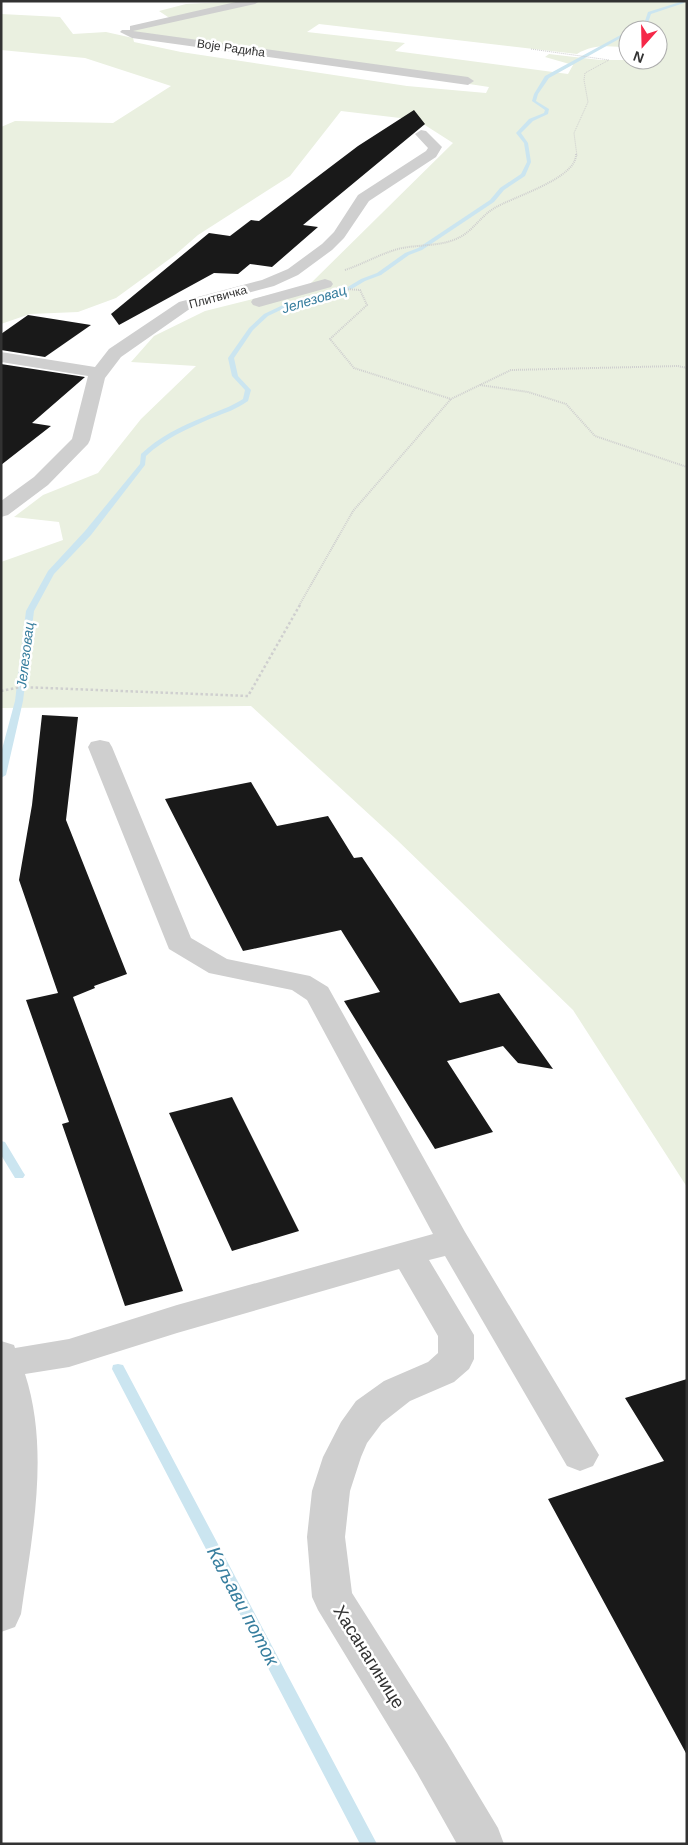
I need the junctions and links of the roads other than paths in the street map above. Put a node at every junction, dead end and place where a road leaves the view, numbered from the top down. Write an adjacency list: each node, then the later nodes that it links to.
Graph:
1 (255, 1): 2 (street, Воје Радића)
2 (468, 81)
3 (421, 134): 5 (street, Плитвичка)
4 (317, 286): 5 (street)
5 (142, 334): 7 (street, Плитвичка)
6 (1, 357): 7 (street)
7 (99, 374): 8 (street, Плитвичка)
8 (1, 511)
9 (100, 747): 10 (street)
10 (453, 1240): 11 (street); 13 (street)
11 (407, 1253): 12 (street); 15 (street, Хасанагинице)
12 (3, 1361): 14 (street)
13 (580, 1455)
14 (1, 1614)
15 (482, 1844)

